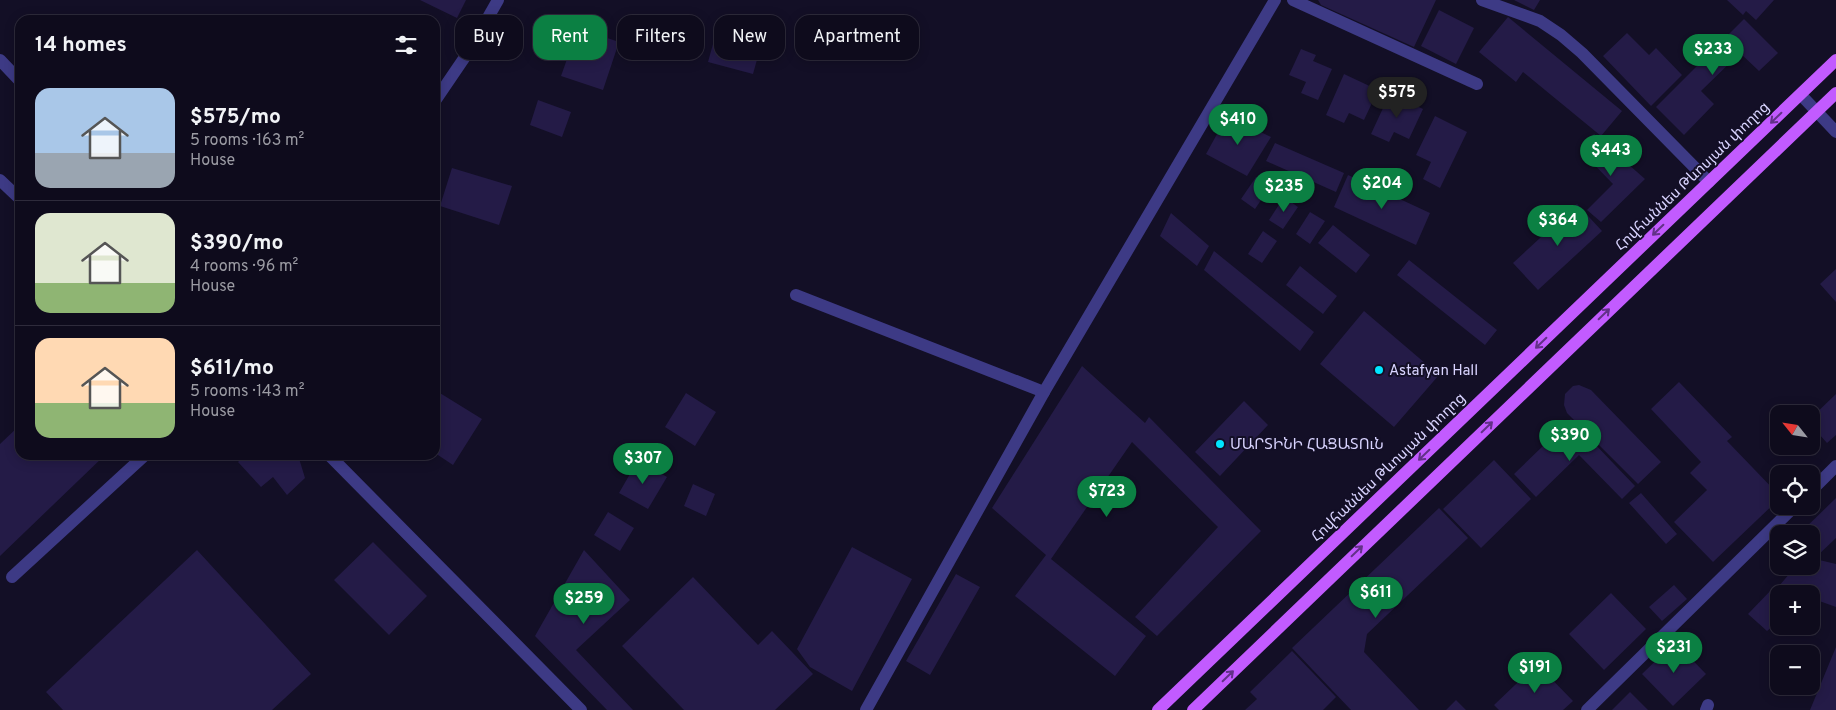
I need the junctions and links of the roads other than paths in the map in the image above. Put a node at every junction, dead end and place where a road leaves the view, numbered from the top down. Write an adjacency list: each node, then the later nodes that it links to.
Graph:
1 (498, 0): 10 (street)
2 (1275, 0): 18 (street)
3 (1293, 0): 8 (street)
4 (1482, 0): 15 (street)
5 (0, 60): 7 (street)
6 (1836, 60): 11 (main road, Հովհաննես Թևոսյան փողոց)
7 (15, 76)
8 (1478, 84)
9 (1836, 93): 12 (main road)
10 (440, 94)
11 (1801, 95): 12 (street); 15 (main road, Հովհաննես Թևոսյան փողոց, one-way to 15)
12 (1818, 111): 13 (street); 28 (main road, one-way to 12)
13 (1836, 132)
14 (0, 180): 16 (street)
15 (1709, 182): 27 (main road, Հովհաննես Թևոսյան փողոց, one-way to 27)
16 (15, 194)
17 (796, 295): 18 (street)
18 (1044, 392): 26 (street)
19 (140, 460): 24 (street)
20 (334, 460): 25 (street)
21 (1836, 466): 22 (street)
22 (1820, 482)
23 (1786, 515): 29 (street)
24 (12, 577)
25 (581, 710)
26 (866, 710)
27 (1158, 710)
28 (1193, 710)
29 (1587, 710)

